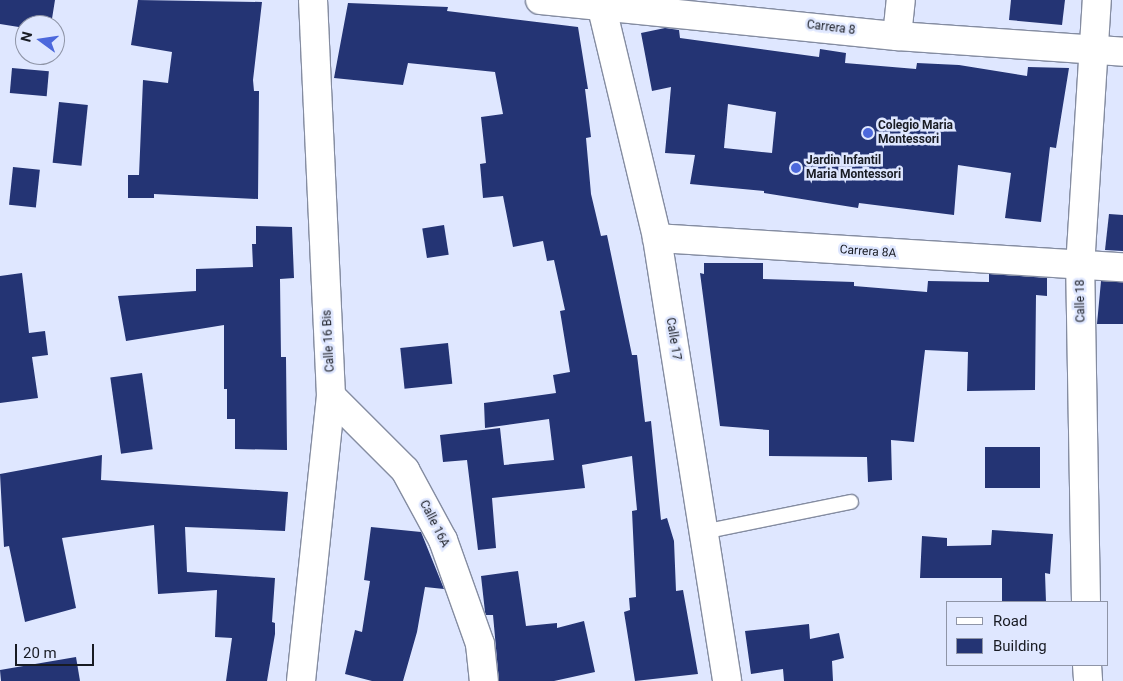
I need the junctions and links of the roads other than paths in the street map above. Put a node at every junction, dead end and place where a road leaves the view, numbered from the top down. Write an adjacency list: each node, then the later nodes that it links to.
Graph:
1 (313, 0): 13 (street, Calle 16 Bis)
2 (540, 0): 5 (street, Carrera 8)
3 (901, 0): 7 (street)
4 (1097, 0): 8 (street, Calle 18)
5 (600, 2): 6 (street, Carrera 8); 10 (street, Calle 17)
6 (750, 9): 7 (street, Carrera 8)
7 (897, 36): 8 (street, Carrera 8)
8 (1093, 50): 9 (street, Carrera 8); 11 (street, Calle 18)
9 (1123, 52)
10 (657, 238): 11 (street, Carrera 8A); 15 (street, Calle 17)
11 (1080, 267): 12 (street, Carrera 8A); 16 (street, Calle 18)
12 (1123, 267)
13 (331, 396): 18 (street, Calle 16 Bis); 19 (street, Calle 16A)
14 (851, 502): 15 (lane)
15 (703, 532): 20 (street, Calle 17)
16 (1086, 601)
17 (1087, 666): 21 (street)
18 (301, 681)
19 (484, 681)
20 (727, 681)
21 (1088, 681)

